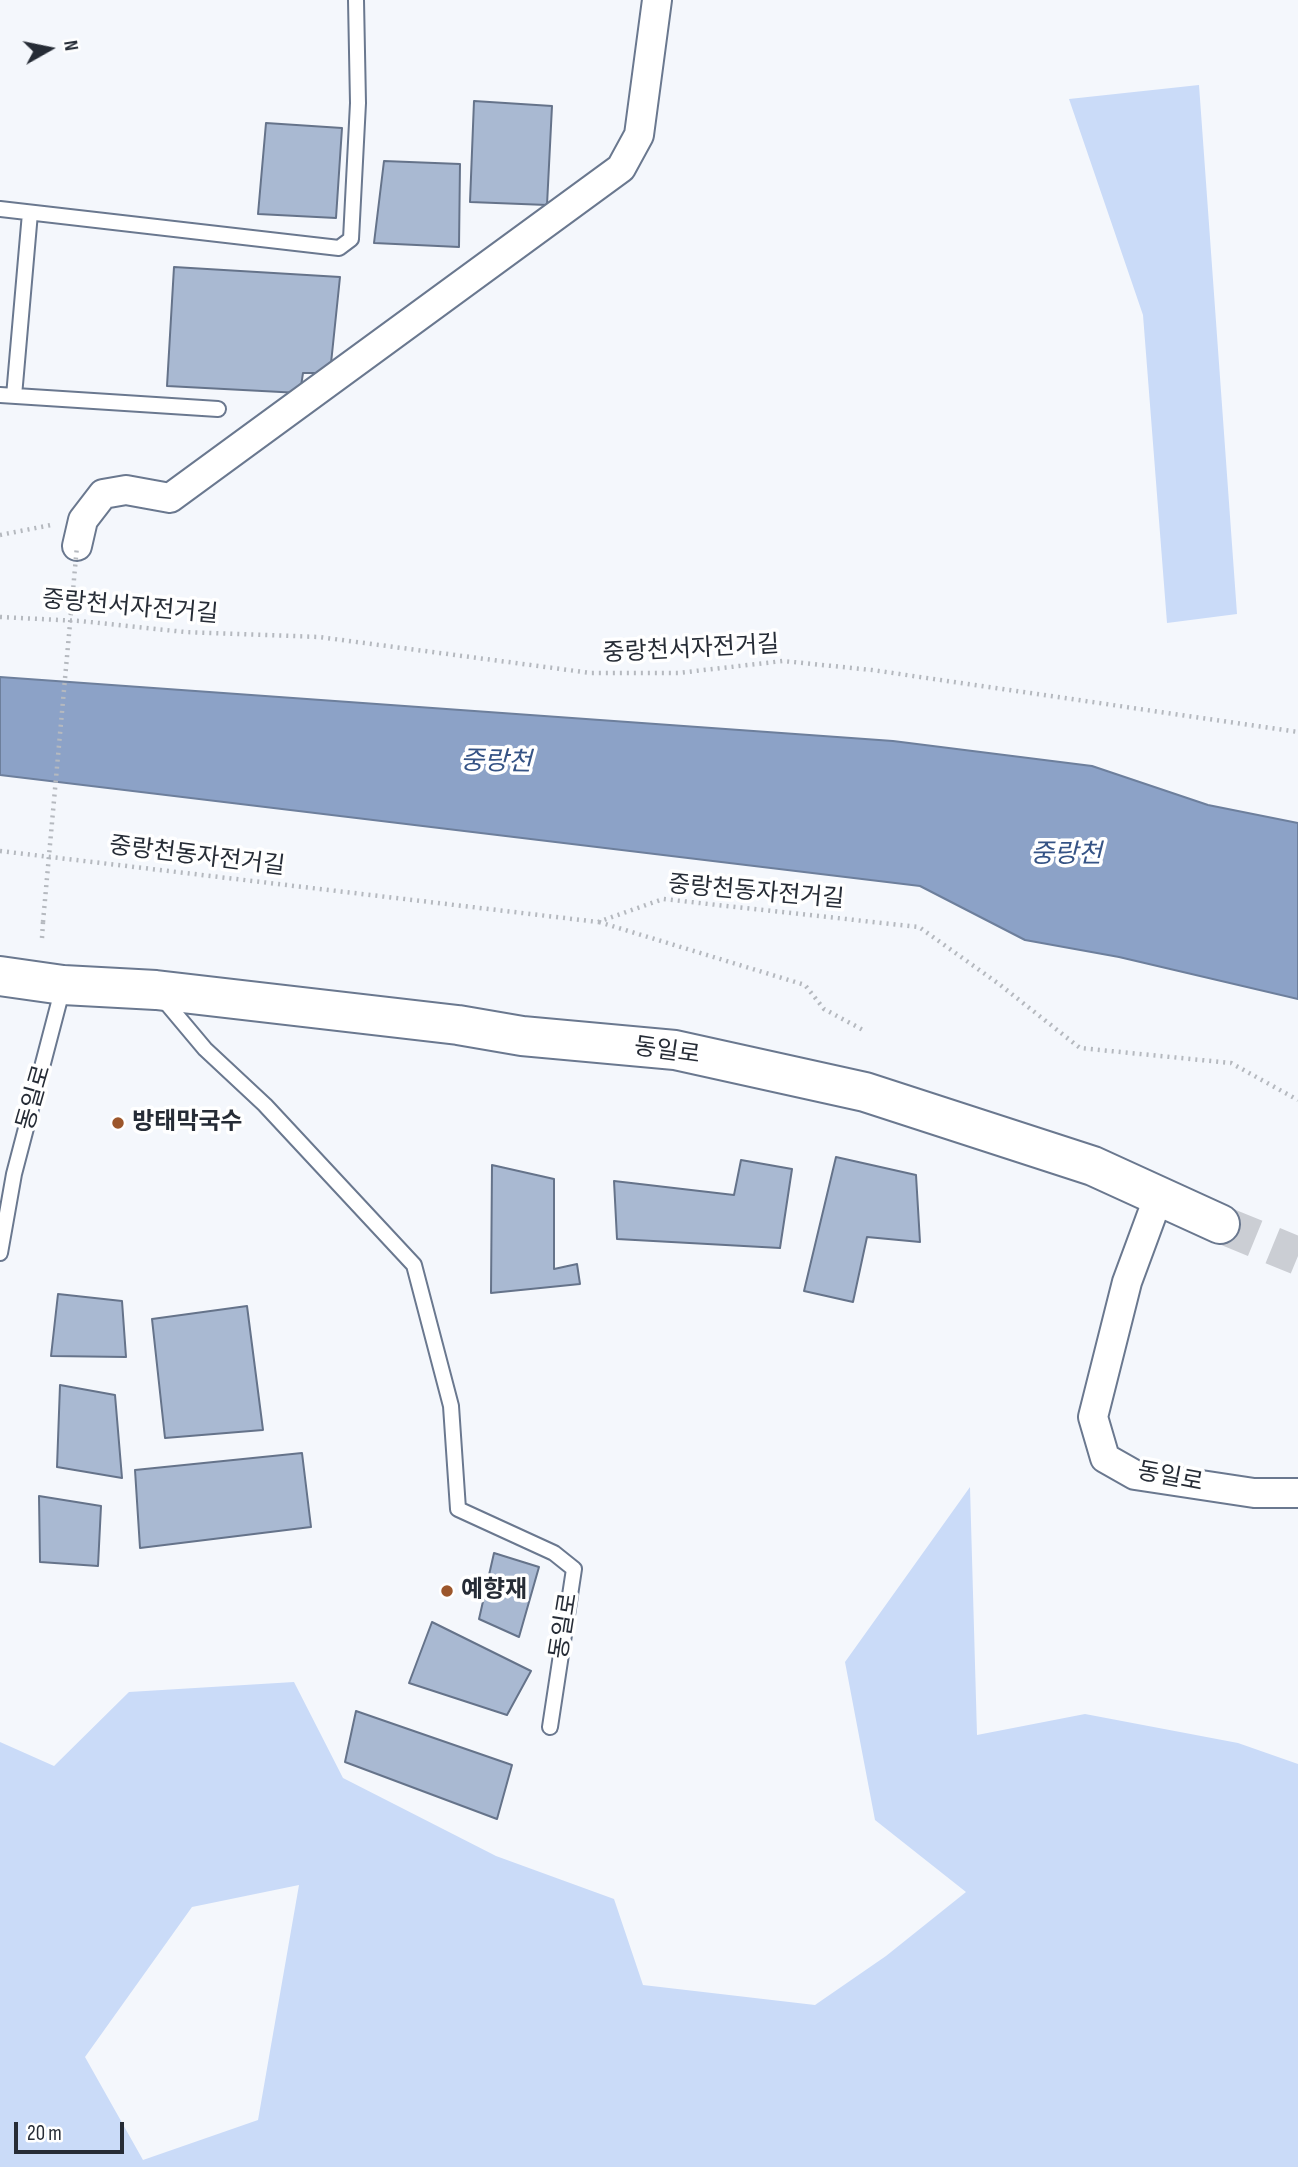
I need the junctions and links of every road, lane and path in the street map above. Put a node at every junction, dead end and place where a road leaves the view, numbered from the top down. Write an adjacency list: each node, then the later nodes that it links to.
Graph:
1 (356, 0): 4 (lane)
2 (657, 0): 7 (street)
3 (0, 209): 4 (lane)
4 (30, 213): 5 (lane)
5 (7, 395): 6 (lane)
6 (218, 409)
7 (80, 533): 8 (path); 13 (path, bridge)
8 (0, 535)
9 (0, 618): 10 (path, 중랑천서자전거길)
10 (1298, 732)
11 (0, 850): 12 (path, 중랑천동자전거길)
12 (598, 922): 17 (path); 18 (path, 중랑천동자전거길)
13 (42, 938)
14 (0, 976): 15 (street, 동일로)
15 (63, 985): 16 (street, 동일로); 21 (lane, 동일로)
16 (156, 990): 19 (street, 동일로); 23 (lane, 동일로)
17 (863, 1030)
18 (1298, 1100)
19 (1158, 1198): 20 (street, 동일로); 22 (street, 동일로)
20 (1220, 1224)
21 (0, 1253)
22 (1298, 1493)
23 (550, 1727)

